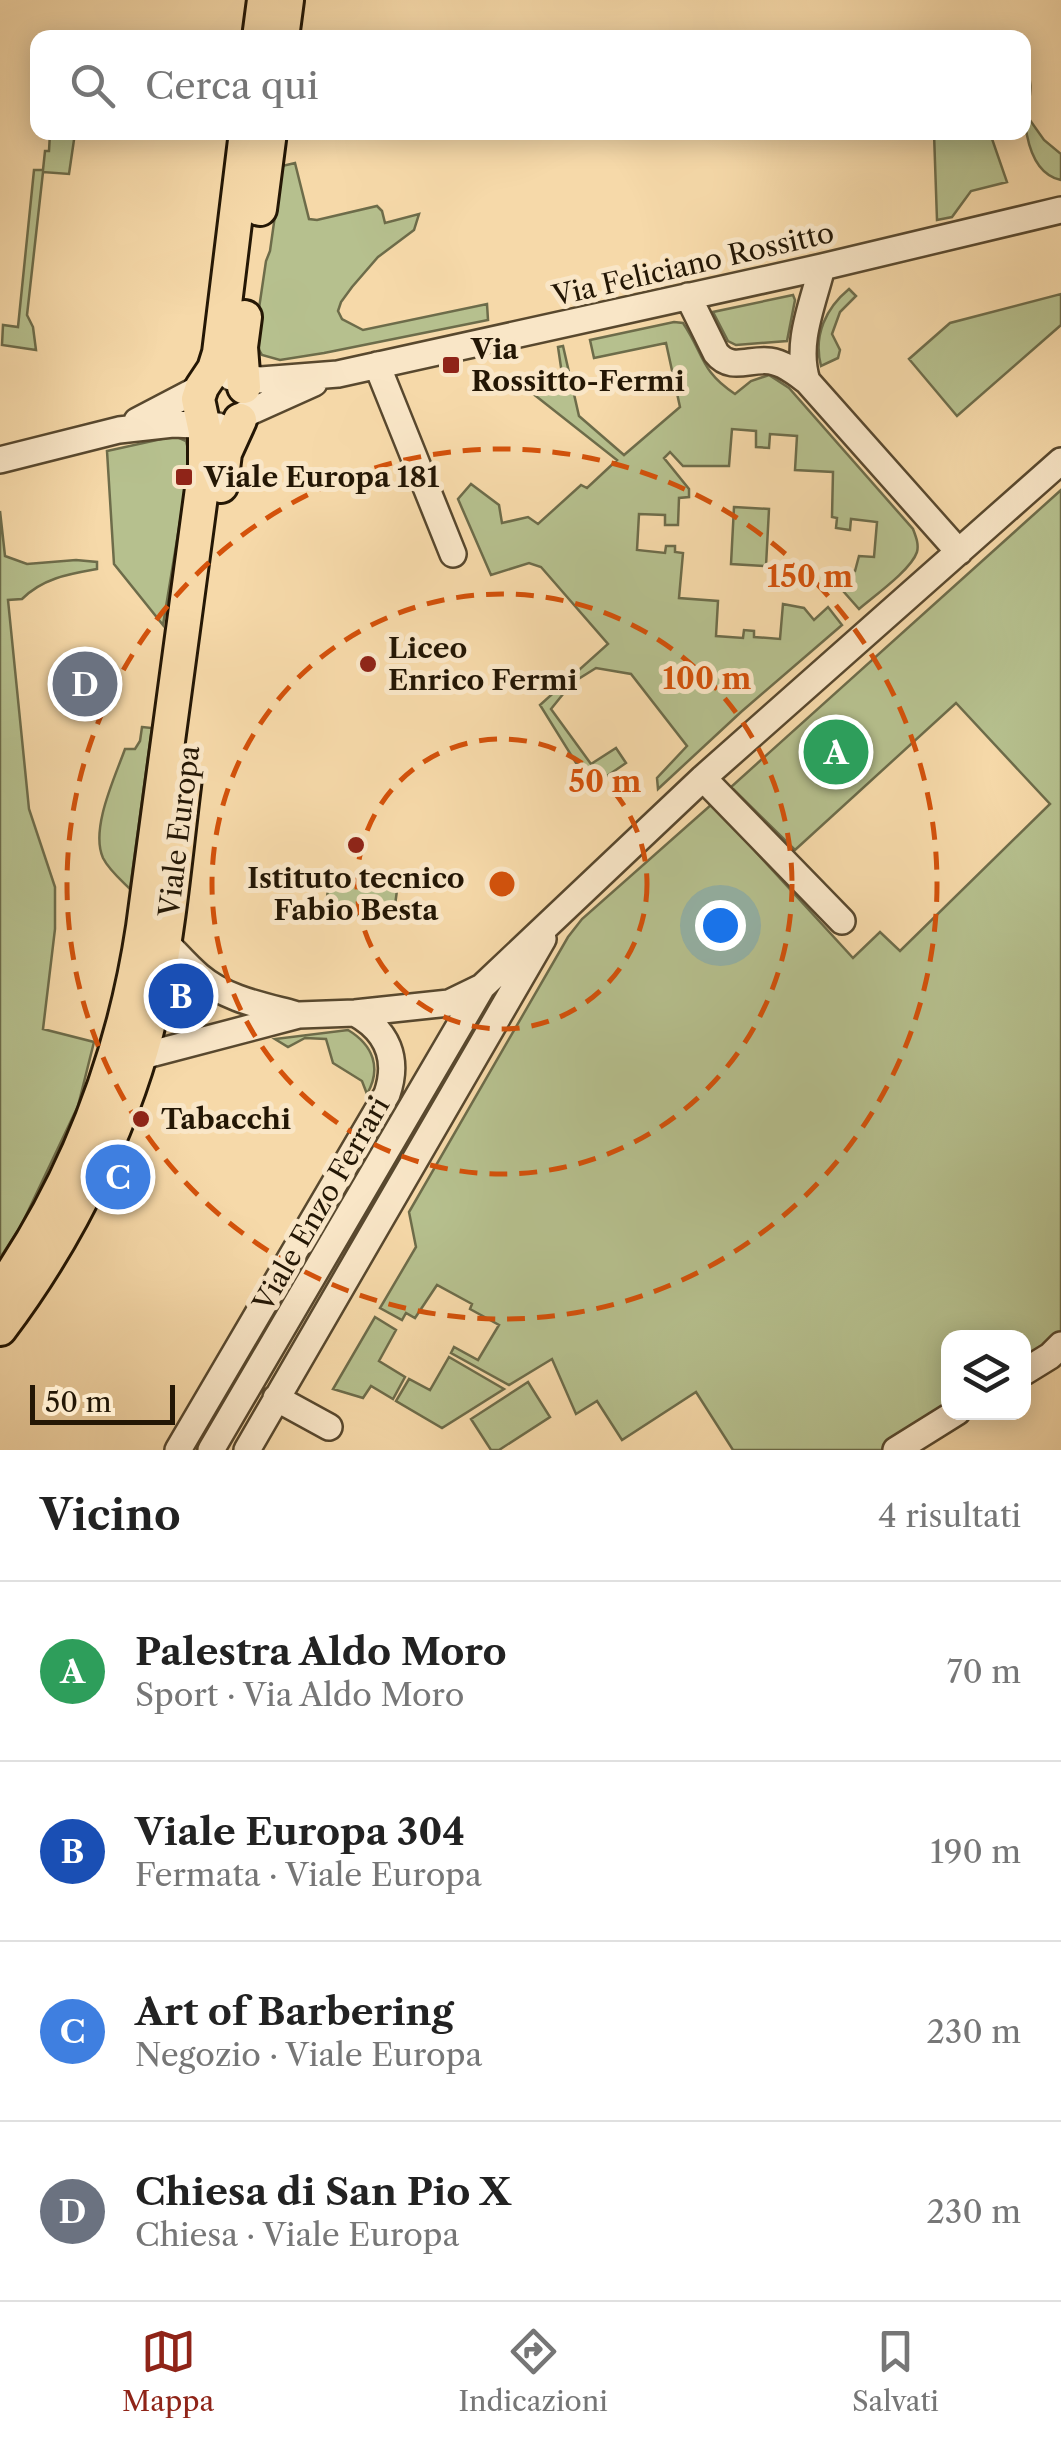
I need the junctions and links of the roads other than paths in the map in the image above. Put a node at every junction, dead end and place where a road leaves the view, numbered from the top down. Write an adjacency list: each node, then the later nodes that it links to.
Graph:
1 (264, 0): 3 (main road)
2 (288, 0): 4 (main road)
3 (260, 30)
4 (283, 30)
5 (245, 140): 15 (main road, Viale Europa)
6 (269, 140): 15 (main road, Viale Europa)
7 (1061, 210): 8 (street, Via Feliciano Rossitto)
8 (822, 267): 9 (street, Via Feliciano Rossitto); 10 (street)
9 (688, 296): 11 (street); 12 (street, Via Feliciano Rossitto)
10 (802, 347): 11 (street); 14 (street)
11 (768, 360): 14 (street)
12 (377, 365): 13 (street, Via Feliciano Rossitto); 20 (street)
13 (338, 374): 15 (street); 15 (street)
14 (806, 381): 19 (street)
15 (223, 400): 16 (street); 16 (street); 24 (main road, Viale Europa)
16 (120, 430): 17 (street)
17 (0, 460)
18 (1061, 461): 19 (street)
19 (959, 552): 21 (street)
20 (453, 554)
21 (704, 778): 22 (street); 23 (street)
22 (556, 915): 25 (street); 33 (street)
23 (842, 921)
24 (152, 949): 27 (street); 28 (main road, Viale Europa)
25 (482, 987): 26 (street); 37 (street, Viale Enzo Ferrari)
26 (356, 1013): 27 (street); 36 (street)
27 (298, 1015): 28 (street)
28 (130, 1048): 29 (main road, Viale Europa); 30 (main road, Viale Europa)
29 (0, 1291)
30 (0, 1330)
31 (1061, 1345): 32 (street)
32 (1031, 1368)
33 (276, 1398): 35 (street); 38 (street)
34 (945, 1420): 39 (street)
35 (329, 1427)
36 (178, 1450)
37 (212, 1450)
38 (248, 1450)
39 (896, 1450)

